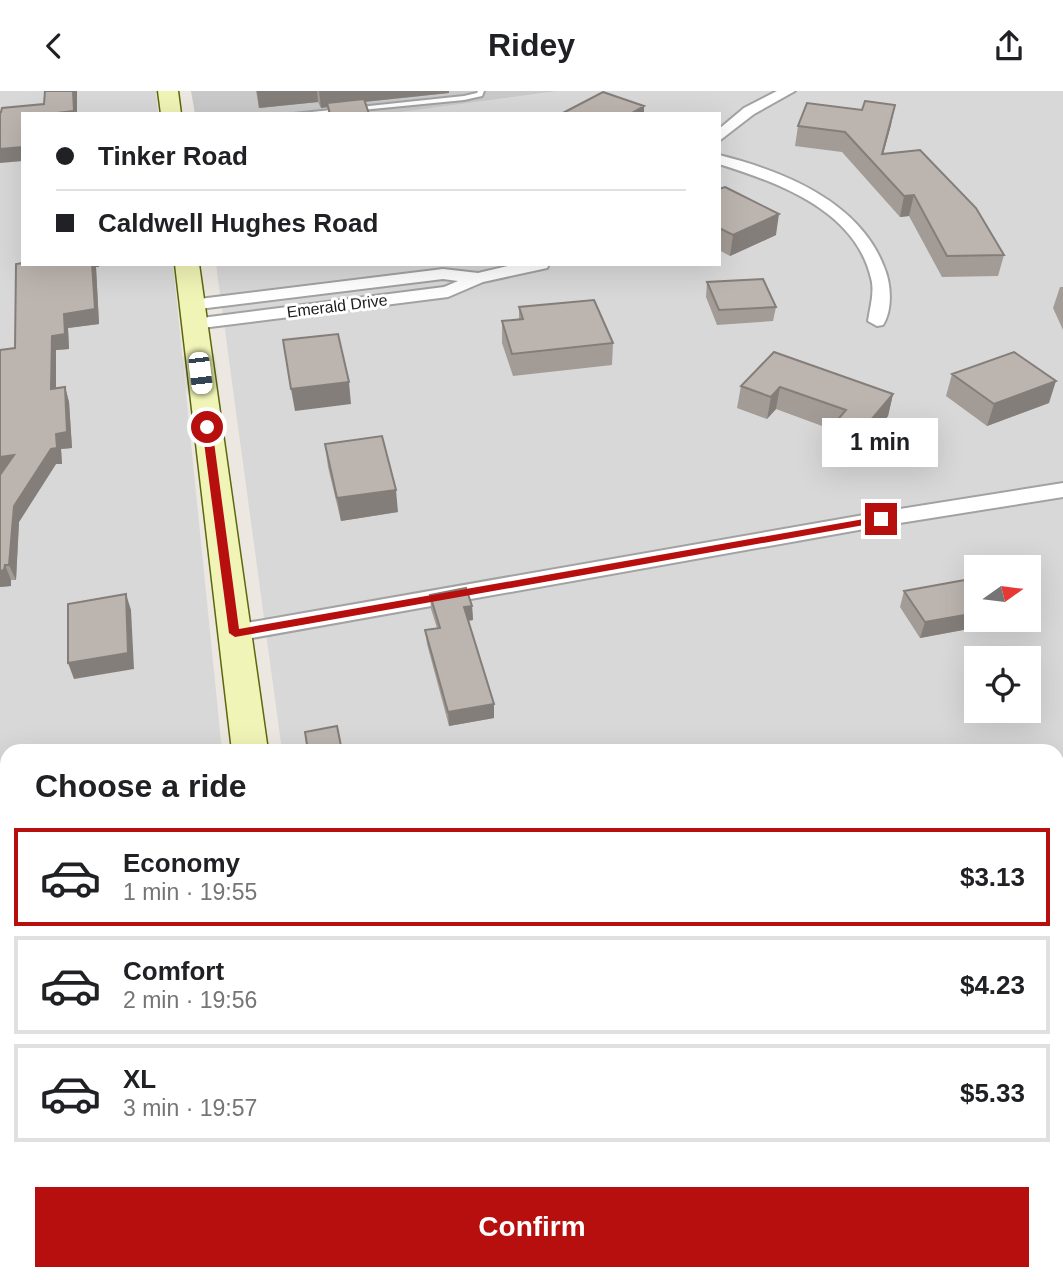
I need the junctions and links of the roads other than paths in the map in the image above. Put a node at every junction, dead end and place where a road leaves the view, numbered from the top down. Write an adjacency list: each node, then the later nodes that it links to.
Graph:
1 (168, 91): 4 (main road)
2 (481, 91): 5 (lane)
3 (788, 91): 6 (street)
4 (171, 112)
5 (317, 112)
6 (721, 135)
7 (721, 160): 11 (street)
8 (187, 266): 10 (main road)
9 (532, 266): 10 (street, Emerald Drive)
10 (192, 315): 13 (main road)
11 (877, 321)
12 (1063, 490): 13 (street)
13 (235, 633): 14 (main road)
14 (249, 744)

